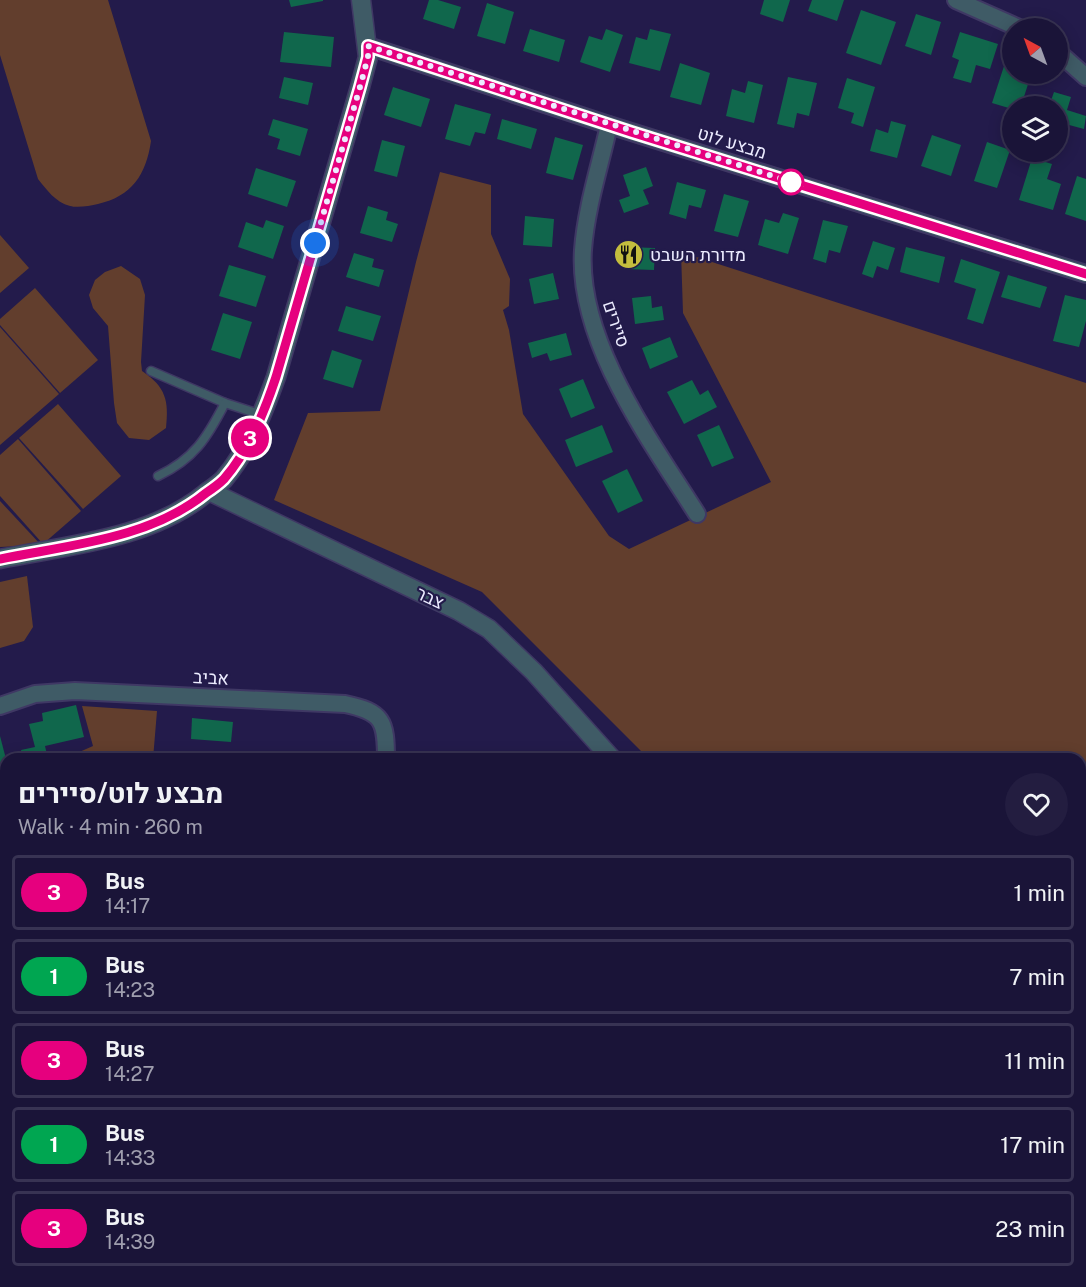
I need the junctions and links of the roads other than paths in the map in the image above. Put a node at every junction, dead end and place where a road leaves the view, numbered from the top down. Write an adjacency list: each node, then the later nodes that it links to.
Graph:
1 (361, 0): 4 (street)
2 (956, 0): 3 (street)
3 (1002, 20)
4 (368, 46): 7 (street, מבצע לוט); 11 (street)
5 (1068, 61): 6 (street)
6 (1086, 77)
7 (609, 125): 8 (street, מבצע לוט); 14 (street, סיירים)
8 (1086, 274)
9 (151, 370): 10 (lane)
10 (225, 403): 11 (lane); 12 (lane)
11 (262, 415): 13 (street)
12 (158, 477)
13 (209, 491): 15 (street); 18 (street, צבר)
14 (697, 514)
15 (0, 559)
16 (0, 706): 17 (street, אביב)
17 (386, 753)
18 (607, 753)

